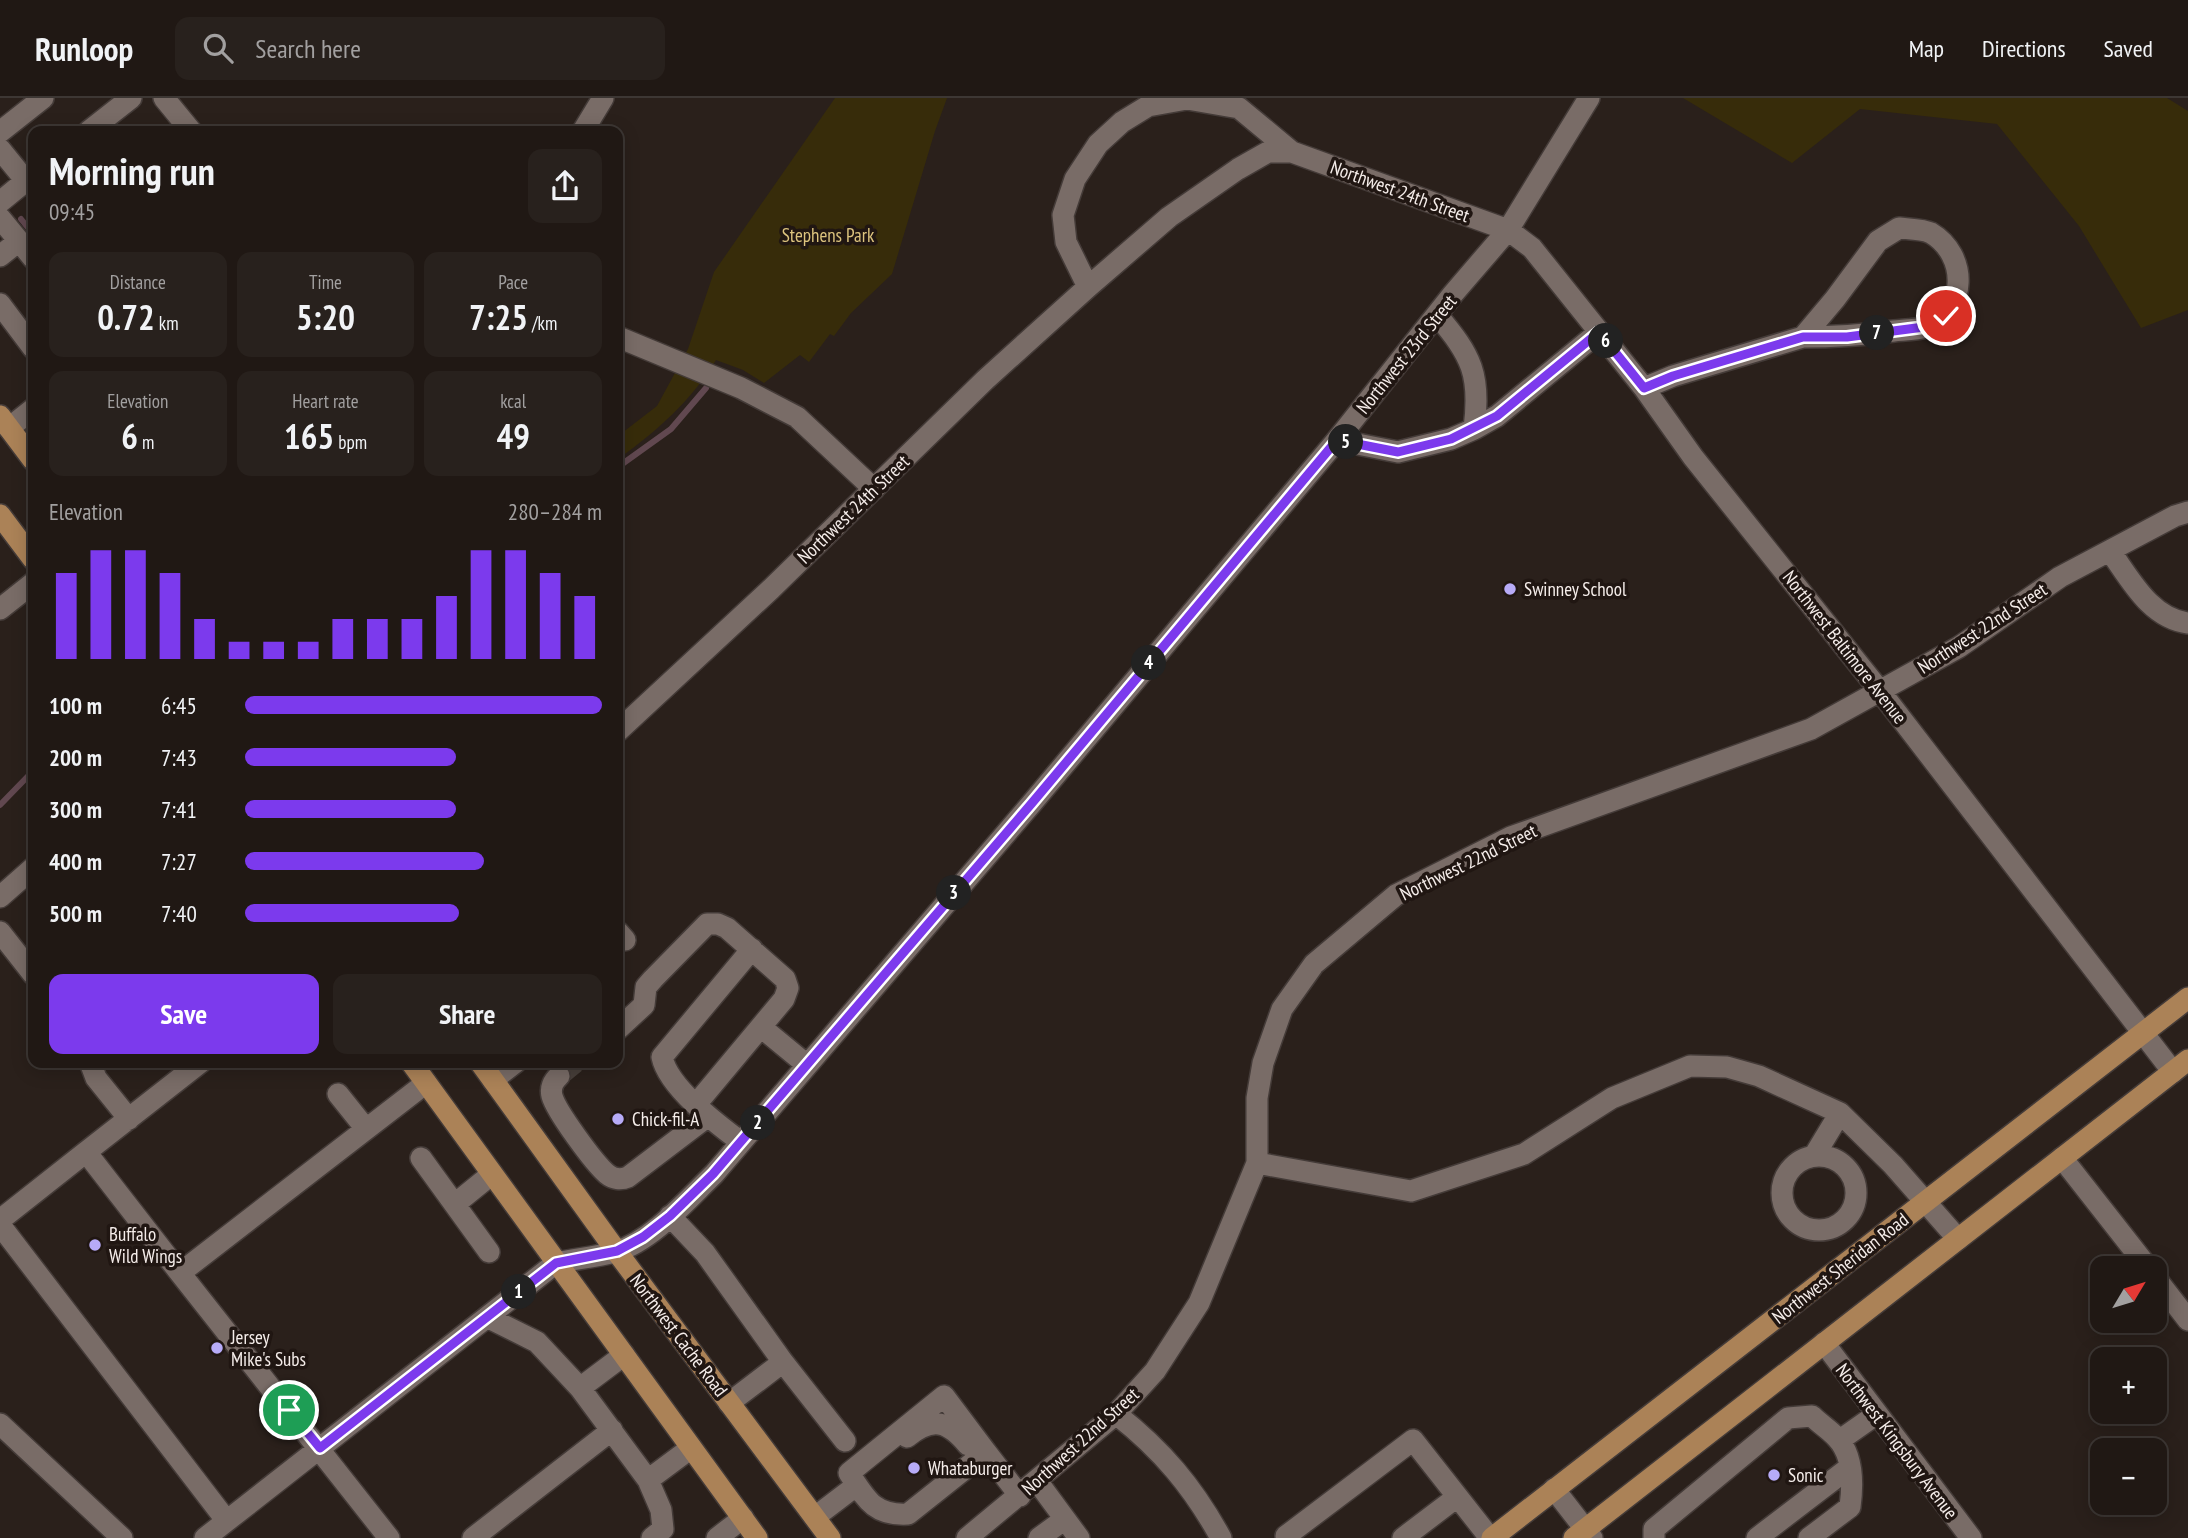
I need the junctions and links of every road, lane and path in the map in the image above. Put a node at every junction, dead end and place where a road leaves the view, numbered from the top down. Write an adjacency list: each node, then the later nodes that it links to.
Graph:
1 (43, 98): 9 (street)
2 (131, 98): 6 (street)
3 (164, 98): 7 (street)
4 (603, 98): 8 (street)
5 (1589, 98): 16 (street, Northwest 23rd Street)
6 (95, 126)
7 (187, 126)
8 (586, 126)
9 (0, 132)
10 (0, 149): 12 (street)
11 (1292, 152): 16 (street, Northwest 24th Street); 20 (street, Northwest 24th Street); 20 (street, Northwest 24th Street)
12 (28, 177)
13 (28, 179): 14 (street)
14 (0, 202)
15 (0, 218): 17 (street)
16 (1508, 230): 22 (street, Northwest 23rd Street); 23 (street, Northwest Baltimore Avenue)
17 (19, 241): 18 (street); 19 (street)
18 (28, 252)
19 (0, 256)
20 (1088, 287): 33 (street, Northwest 24th Street)
21 (0, 304): 26 (street)
22 (1437, 315): 30 (street); 31 (street, Northwest 23rd Street)
23 (1599, 332): 27 (street, Northwest Baltimore Avenue); 30 (street)
24 (1803, 337): 24 (street); 27 (street)
25 (623, 339): 33 (street)
26 (28, 341)
27 (1644, 388): 41 (street, Northwest Baltimore Avenue)
28 (28, 411): 29 (street)
29 (4, 422): 32 (main road)
30 (1474, 429): 31 (street)
31 (1337, 440): 52 (street, Northwest 23rd Street)
32 (28, 453)
33 (874, 489): 42 (street, Northwest 24th Street)
34 (2188, 512): 36 (street, Northwest 22nd Street)
35 (0, 515): 37 (main road)
36 (2109, 551): 40 (street); 41 (street, Northwest 22nd Street)
37 (28, 552)
38 (28, 587): 39 (street)
39 (0, 610)
40 (2188, 623)
41 (1880, 691): 51 (street, Northwest Baltimore Avenue); 72 (street, Northwest 22nd Street)
42 (623, 726)
43 (28, 872): 44 (street)
44 (0, 897)
45 (0, 932): 47 (street)
46 (752, 949): 49 (street); 50 (street); 63 (street)
47 (28, 968)
48 (2188, 998): 51 (main road, Northwest Sheridan Road)
49 (623, 1025)
50 (761, 1027): 52 (street); 63 (street)
51 (2143, 1033): 53 (street, Northwest Baltimore Avenue); 74 (main road, Northwest Sheridan Road)
52 (807, 1065): 67 (street, Northwest 23rd Street)
53 (2180, 1066): 71 (main road)
54 (92, 1068): 65 (street)
55 (193, 1068): 65 (street)
56 (415, 1068): 61 (main road)
57 (484, 1068): 60 (main road, Northwest Cache Road)
58 (508, 1068): 60 (street)
59 (559, 1076): 63 (street)
60 (493, 1080): 79 (main road, Northwest Cache Road)
61 (426, 1083): 66 (street); 73 (main road)
62 (338, 1094): 66 (street)
63 (700, 1110): 67 (street)
64 (1840, 1113): 69 (street); 72 (street); 74 (street)
65 (129, 1119): 68 (street)
66 (366, 1129): 83 (street)
67 (741, 1142): 76 (street, Northwest 23rd Street)
68 (86, 1152): 77 (street); 83 (street)
69 (1814, 1156)
70 (421, 1158): 75 (street)
71 (2062, 1158): 78 (main road); 81 (street)
72 (1257, 1163): 92 (street, Northwest 22nd Street)
73 (492, 1174): 75 (street); 82 (main road)
74 (1926, 1202): 78 (street); 105 (main road, Northwest Sheridan Road)
75 (454, 1204): 80 (street)
76 (670, 1216): 79 (street, Northwest 23rd Street); 89 (street)
77 (0, 1223): 111 (street)
78 (1958, 1239): 87 (main road)
79 (617, 1251): 82 (street, Northwest 23rd Street); 91 (main road, Northwest Cache Road)
80 (489, 1252)
81 (2138, 1256)
82 (556, 1263): 85 (street); 88 (main road)
83 (180, 1273): 98 (street)
84 (2167, 1293): 86 (street)
85 (487, 1317): 90 (street); 98 (street)
86 (2188, 1320)
87 (1824, 1343): 93 (street, Northwest Kingsbury Avenue); 112 (main road)
88 (624, 1354): 90 (street); 99 (main road)
89 (783, 1362): 91 (street); 97 (street)
90 (580, 1388): 95 (street)
91 (729, 1403): 108 (main road, Northwest Cache Road)
92 (1116, 1414): 104 (street, Northwest 22nd Street); 124 (street)
93 (1877, 1414): 96 (street); 131 (street, Northwest Kingsbury Avenue)
94 (0, 1424): 113 (street)
95 (612, 1430): 103 (street); 116 (street)
96 (1840, 1440): 101 (street); 128 (street)
97 (845, 1441)
98 (320, 1448): 111 (street); 115 (street)
99 (691, 1448): 103 (street); 109 (main road)
100 (979, 1458): 102 (street); 102 (street); 106 (street)
101 (1850, 1467): 129 (street); 130 (street)
102 (859, 1475): 108 (street)
103 (648, 1480): 117 (street)
104 (1037, 1481): 106 (street, Northwest 22nd Street); 110 (street)
105 (1554, 1489): 112 (street); 127 (main road, Northwest Sheridan Road)
106 (1020, 1496): 121 (street, Northwest 22nd Street)
107 (1457, 1497): 125 (street); 126 (street); 127 (street)
108 (815, 1517): 120 (main road, Northwest Cache Road)
109 (743, 1518): 118 (street); 119 (main road)
110 (1065, 1519): 122 (street); 123 (street)
111 (226, 1520): 114 (street)
112 (1584, 1535)
113 (122, 1538)
114 (205, 1538)
115 (389, 1538)
116 (473, 1538)
117 (652, 1538)
118 (716, 1538)
119 (757, 1538)
120 (830, 1538)
121 (967, 1538)
122 (1040, 1538)
123 (1079, 1538)
124 (1221, 1538)
125 (1288, 1538)
126 (1403, 1538)
127 (1491, 1538)
128 (1654, 1538)
129 (1757, 1538)
130 (1809, 1538)
131 (1971, 1538)

